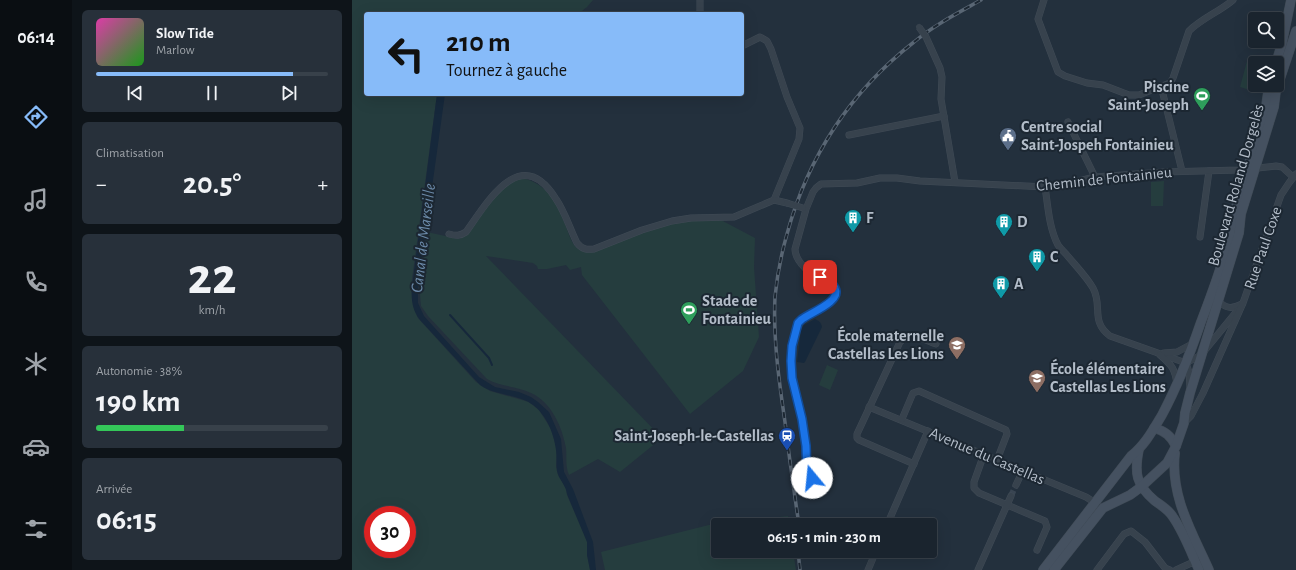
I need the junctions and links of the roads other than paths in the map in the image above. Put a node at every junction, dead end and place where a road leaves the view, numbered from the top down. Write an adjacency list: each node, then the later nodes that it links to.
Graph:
1 (700, 0): 5 (street)
2 (1044, 0): 10 (street)
3 (1233, 0): 10 (street)
4 (1291, 0): 9 (main road)
5 (700, 12)
6 (920, 27): 12 (street, bridge)
7 (1296, 31): 15 (main road, Boulevard Roland Dorgelès)
8 (744, 45): 23 (street)
9 (1278, 56)
10 (1161, 86): 17 (street)
11 (1268, 92): 16 (main road, Boulevard Roland Dorgelès)
12 (944, 116): 14 (street); 21 (street)
13 (1068, 122): 20 (street)
14 (849, 136)
15 (1256, 169): 16 (street, Chemin de Fontainieu); 19 (street, Chemin de Fontainieu); 27 (main road, Boulevard Roland Dorgelès)
16 (1246, 170): 18 (street, Chemin de Fontainieu); 29 (main road, Boulevard Roland Dorgelès)
17 (1182, 171): 18 (street, Chemin de Fontainieu); 20 (street, Chemin de Fontainieu)
18 (1209, 171): 26 (street)
19 (1294, 176): 28 (street, Rue Paul Coxe)
20 (1095, 177): 22 (street, Chemin de Fontainieu)
21 (956, 182): 22 (street, Chemin de Fontainieu); 24 (street, Chemin de Fontainieu)
22 (1045, 188): 31 (street)
23 (774, 200): 24 (street, bridge); 25 (street)
24 (805, 208): 46 (street)
25 (449, 234)
26 (1200, 237)
27 (1218, 301): 28 (street, Rue Paul Coxe); 32 (main road, Boulevard Roland Dorgelès)
28 (1244, 303): 32 (street, Rue Paul Coxe); 38 (street, Rue Paul Coxe)
29 (1194, 343): 31 (street); 33 (main road, Boulevard Roland Dorgelès)
30 (936, 344): 36 (street)
31 (1158, 352): 33 (street); 34 (street)
32 (1201, 355): 33 (street, Rue Paul Coxe); 35 (main road, Boulevard Roland Dorgelès)
33 (1186, 364): 34 (main road, Boulevard Roland Dorgelès); 35 (street)
34 (1177, 386): 39 (main road, Boulevard Roland Dorgelès)
35 (1190, 393): 38 (main road, Boulevard Roland Dorgelès)
36 (869, 407): 37 (street, Avenue du Castellas); 45 (street)
37 (902, 419): 40 (street, Avenue du Castellas); 44 (street)
38 (1184, 423): 41 (main road, Boulevard Roland Dorgelès)
39 (1154, 428): 41 (main road); 42 (main road, Boulevard Roland Dorgelès)
40 (928, 431): 43 (street, Avenue du Castellas); 45 (street)
41 (1176, 446): 49 (main road); 58 (main road)
42 (1139, 449): 49 (main road); 54 (main road, Boulevard Roland Dorgelès)
43 (984, 454): 44 (street, Avenue du Castellas); 53 (street)
44 (997, 460): 47 (street, Avenue du Castellas)
45 (914, 464): 55 (street)
46 (807, 465)
47 (1023, 470): 48 (street); 54 (street, Avenue du Castellas)
48 (1016, 485)
49 (1141, 487): 50 (main road); 52 (main road)
50 (1130, 495): 52 (main road); 54 (main road)
51 (1011, 496): 53 (street)
52 (1155, 500): 58 (main road)
53 (1008, 504): 56 (street); 61 (street)
54 (1099, 505): 62 (main road); 63 (main road)
55 (890, 518)
56 (1037, 550)
57 (873, 558): 60 (street)
58 (1199, 563): 65 (street); 66 (main road)
59 (1098, 569): 64 (street)
60 (868, 570)
61 (978, 570)
62 (1043, 570)
63 (1054, 570)
64 (1170, 570)
65 (1176, 570)
66 (1208, 570)

